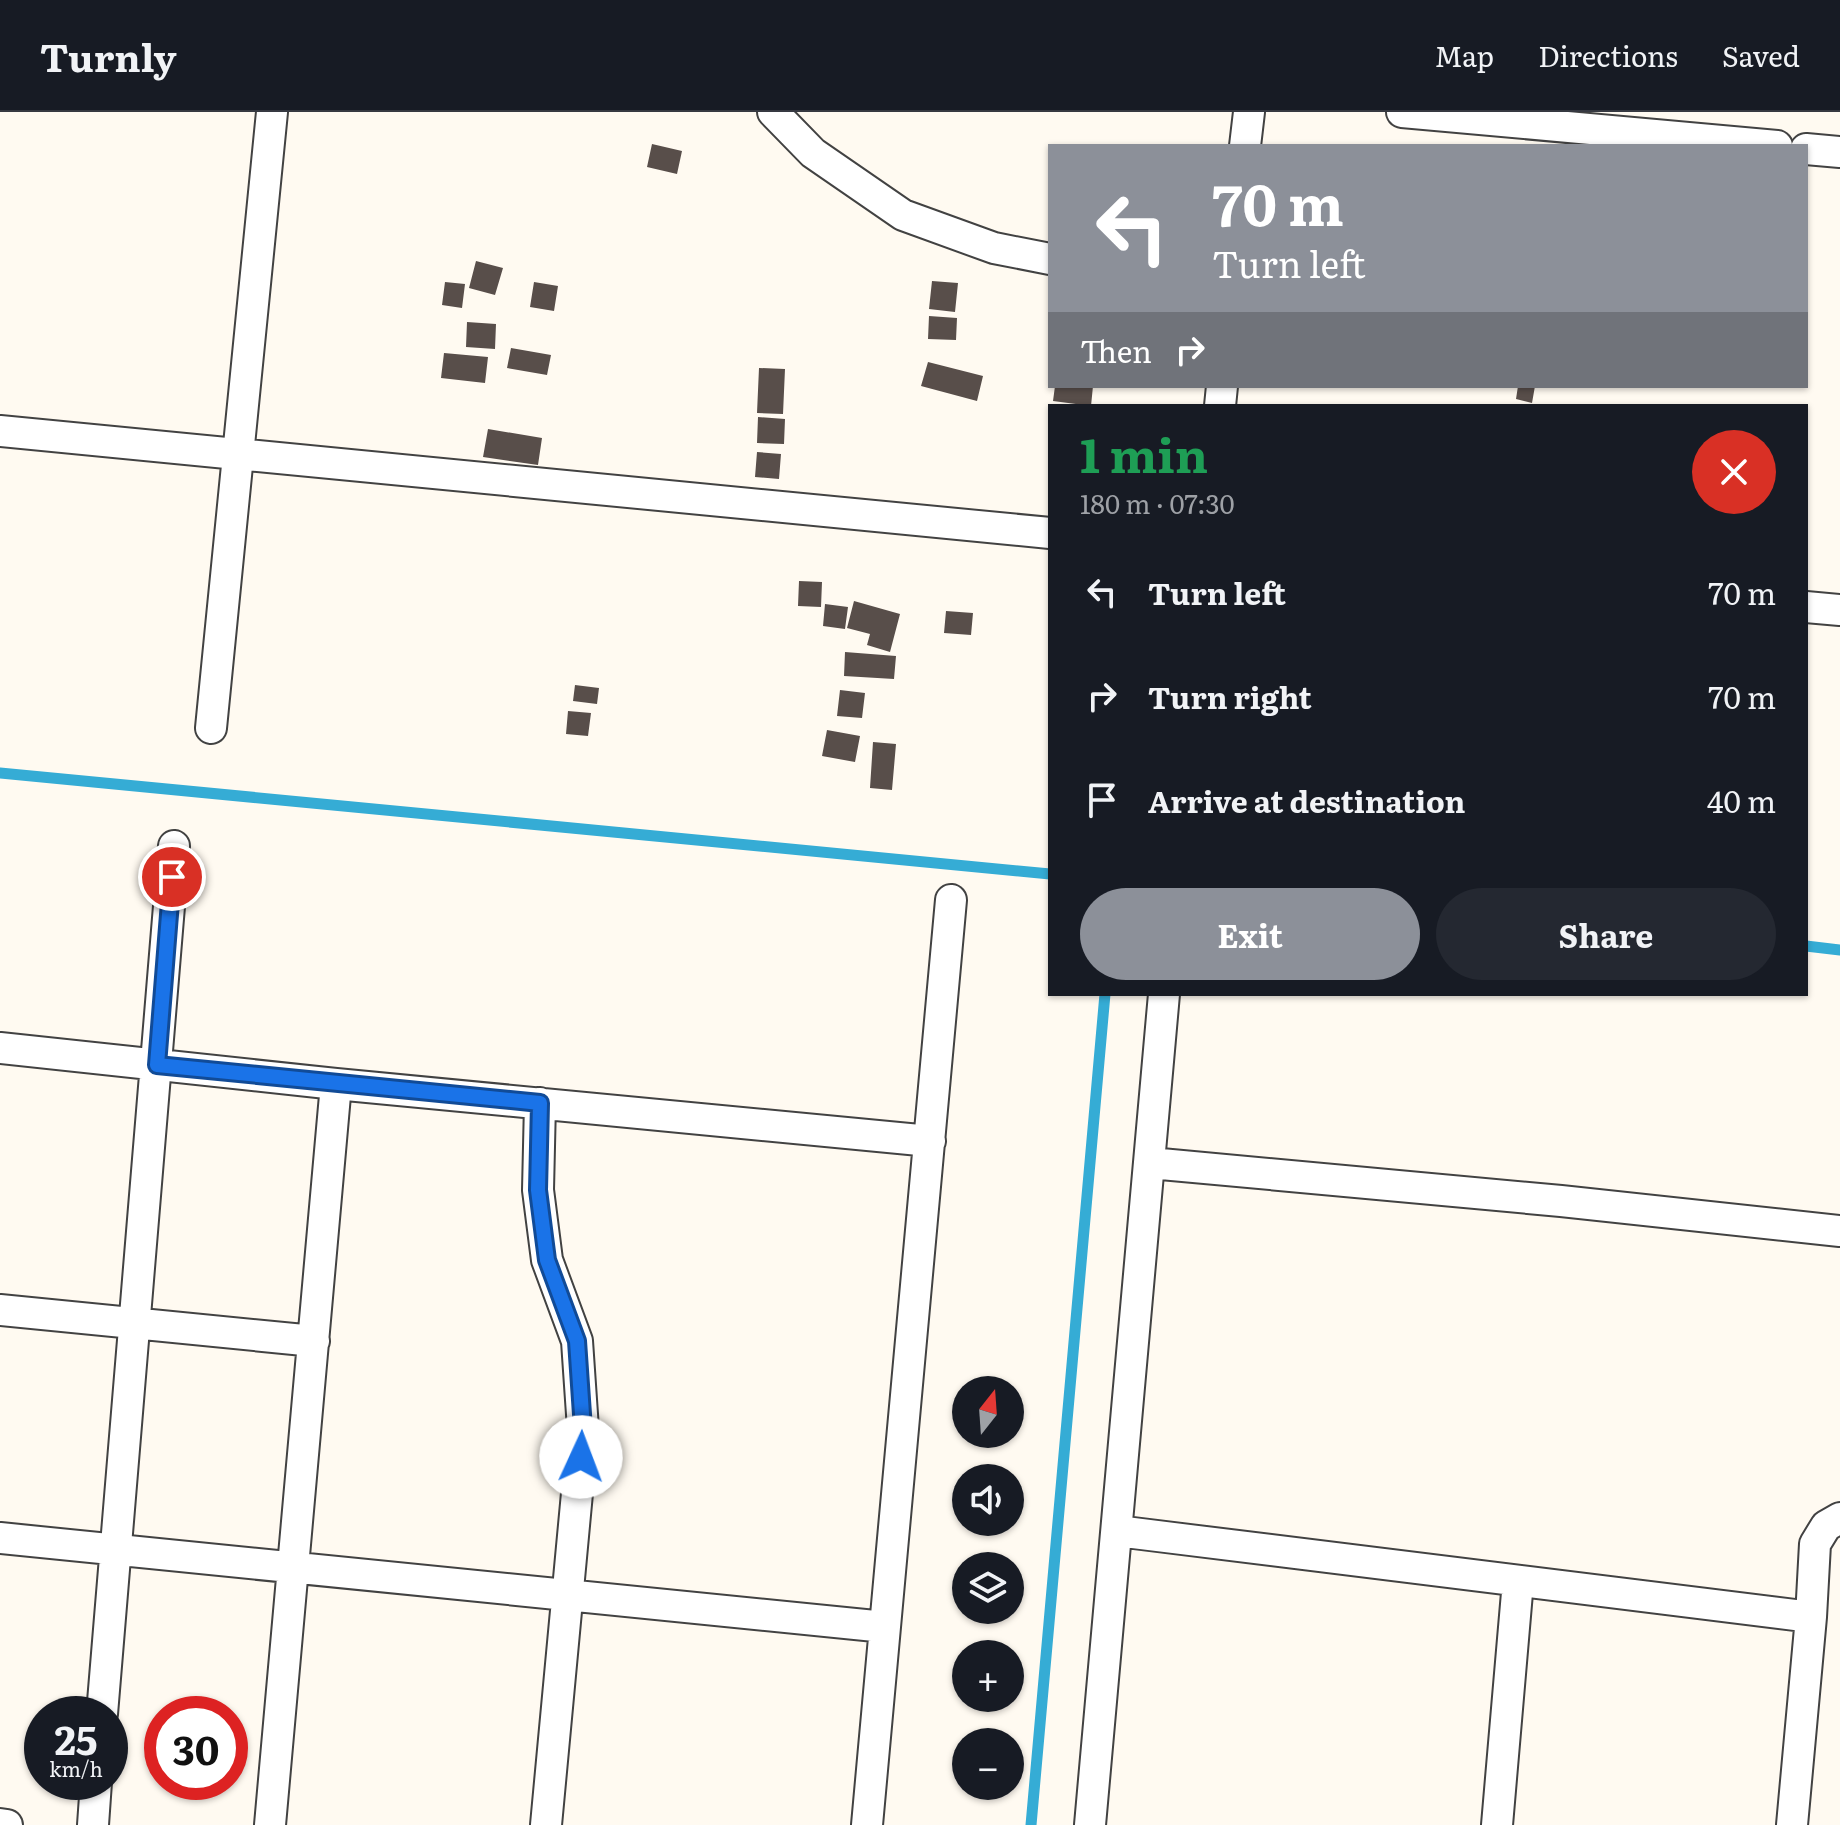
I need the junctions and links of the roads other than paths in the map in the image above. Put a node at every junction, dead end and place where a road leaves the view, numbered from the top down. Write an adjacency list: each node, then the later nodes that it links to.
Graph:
1 (272, 112): 11 (street)
2 (773, 112): 9 (street)
3 (1249, 112): 5 (street)
4 (1402, 112): 6 (street)
5 (1245, 144)
6 (1755, 144)
7 (1808, 149): 8 (street)
8 (1840, 152)
9 (1048, 259)
10 (0, 431): 11 (street)
11 (238, 454): 12 (street); 15 (street)
12 (1048, 533)
13 (1808, 607): 14 (street)
14 (1840, 610)
15 (211, 728)
16 (174, 846): 20 (street)
17 (951, 900): 23 (street)
18 (1164, 996): 24 (street)
19 (0, 1048): 20 (street)
20 (157, 1065): 21 (street); 27 (street)
21 (336, 1084): 22 (street); 28 (street)
22 (540, 1103): 23 (street); 35 (street)
23 (930, 1141): 37 (street)
24 (1150, 1163): 25 (street); 30 (street)
25 (1840, 1231)
26 (0, 1310): 27 (street)
27 (134, 1323): 28 (street); 32 (street)
28 (314, 1341): 33 (street)
29 (1840, 1518): 36 (street)
30 (1117, 1531): 34 (street); 46 (street)
31 (0, 1538): 32 (street)
32 (116, 1550): 33 (street); 38 (street)
33 (293, 1568): 35 (street); 43 (street)
34 (1518, 1581): 36 (street); 47 (street)
35 (567, 1595): 37 (street); 44 (street)
36 (1811, 1617): 48 (street)
37 (885, 1627): 45 (street)
38 (104, 1696)
39 (95, 1800): 42 (street)
40 (0, 1824): 41 (street)
41 (7, 1825)
42 (93, 1825)
43 (270, 1825)
44 (546, 1825)
45 (867, 1825)
46 (1090, 1825)
47 (1497, 1825)
48 (1792, 1825)

